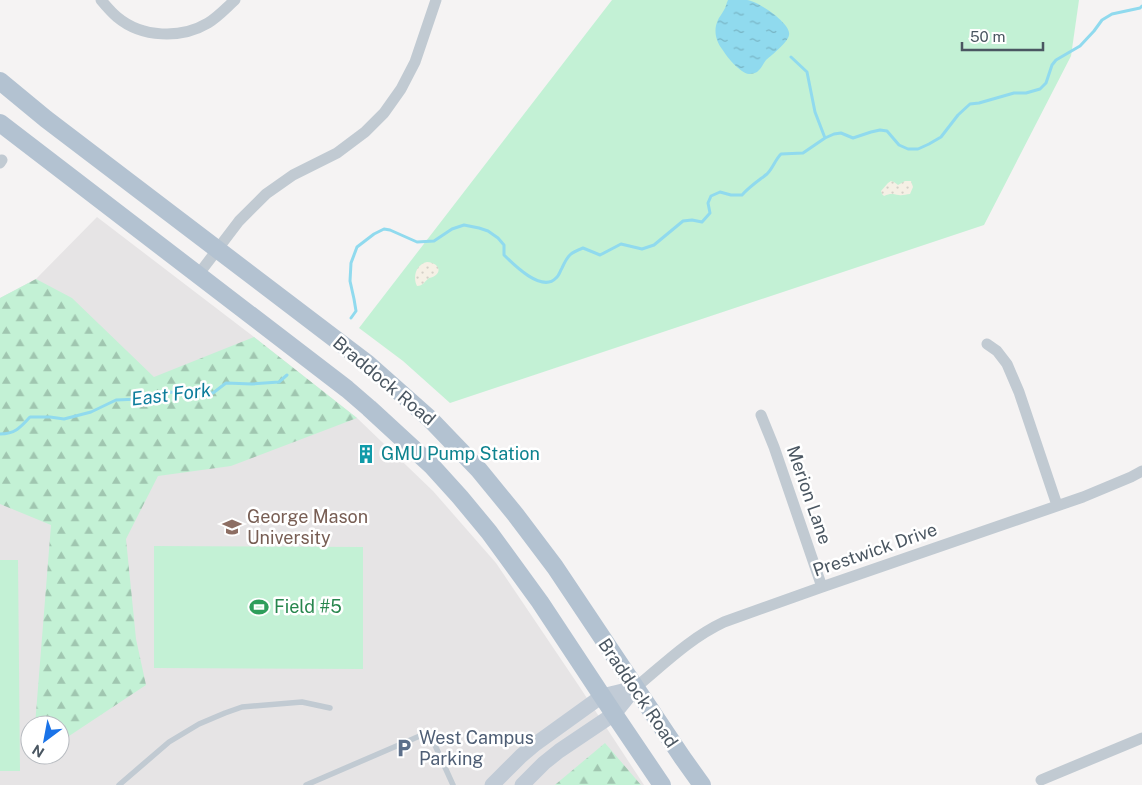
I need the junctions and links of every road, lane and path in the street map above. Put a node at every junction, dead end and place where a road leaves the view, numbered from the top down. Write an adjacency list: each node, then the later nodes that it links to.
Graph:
1 (101, 0): 2 (street)
2 (235, 0)
3 (436, 0): 6 (street)
4 (0, 82): 6 (main road, Braddock Road)
5 (0, 123): 7 (main road, Braddock Road)
6 (217, 250): 7 (street); 13 (main road, Braddock Road)
7 (198, 275): 14 (main road, Braddock Road)
8 (987, 344): 11 (street)
9 (761, 415): 12 (street, Merion Lane)
10 (1142, 471): 11 (street, Prestwick Drive)
11 (1057, 505): 12 (street, Prestwick Drive)
12 (822, 587): 13 (street, Prestwick Drive)
13 (635, 688): 14 (street); 16 (street); 25 (main road, Braddock Road)
14 (602, 696): 16 (main road, Braddock Road); 22 (street)
15 (330, 708): 19 (lane)
16 (614, 714): 23 (street); 24 (main road, Braddock Road)
17 (1142, 738): 18 (street)
18 (1041, 780)
19 (119, 785)
20 (306, 785): 21 (lane)
21 (453, 785)
22 (492, 785)
23 (522, 785)
24 (662, 785)
25 (702, 785)

